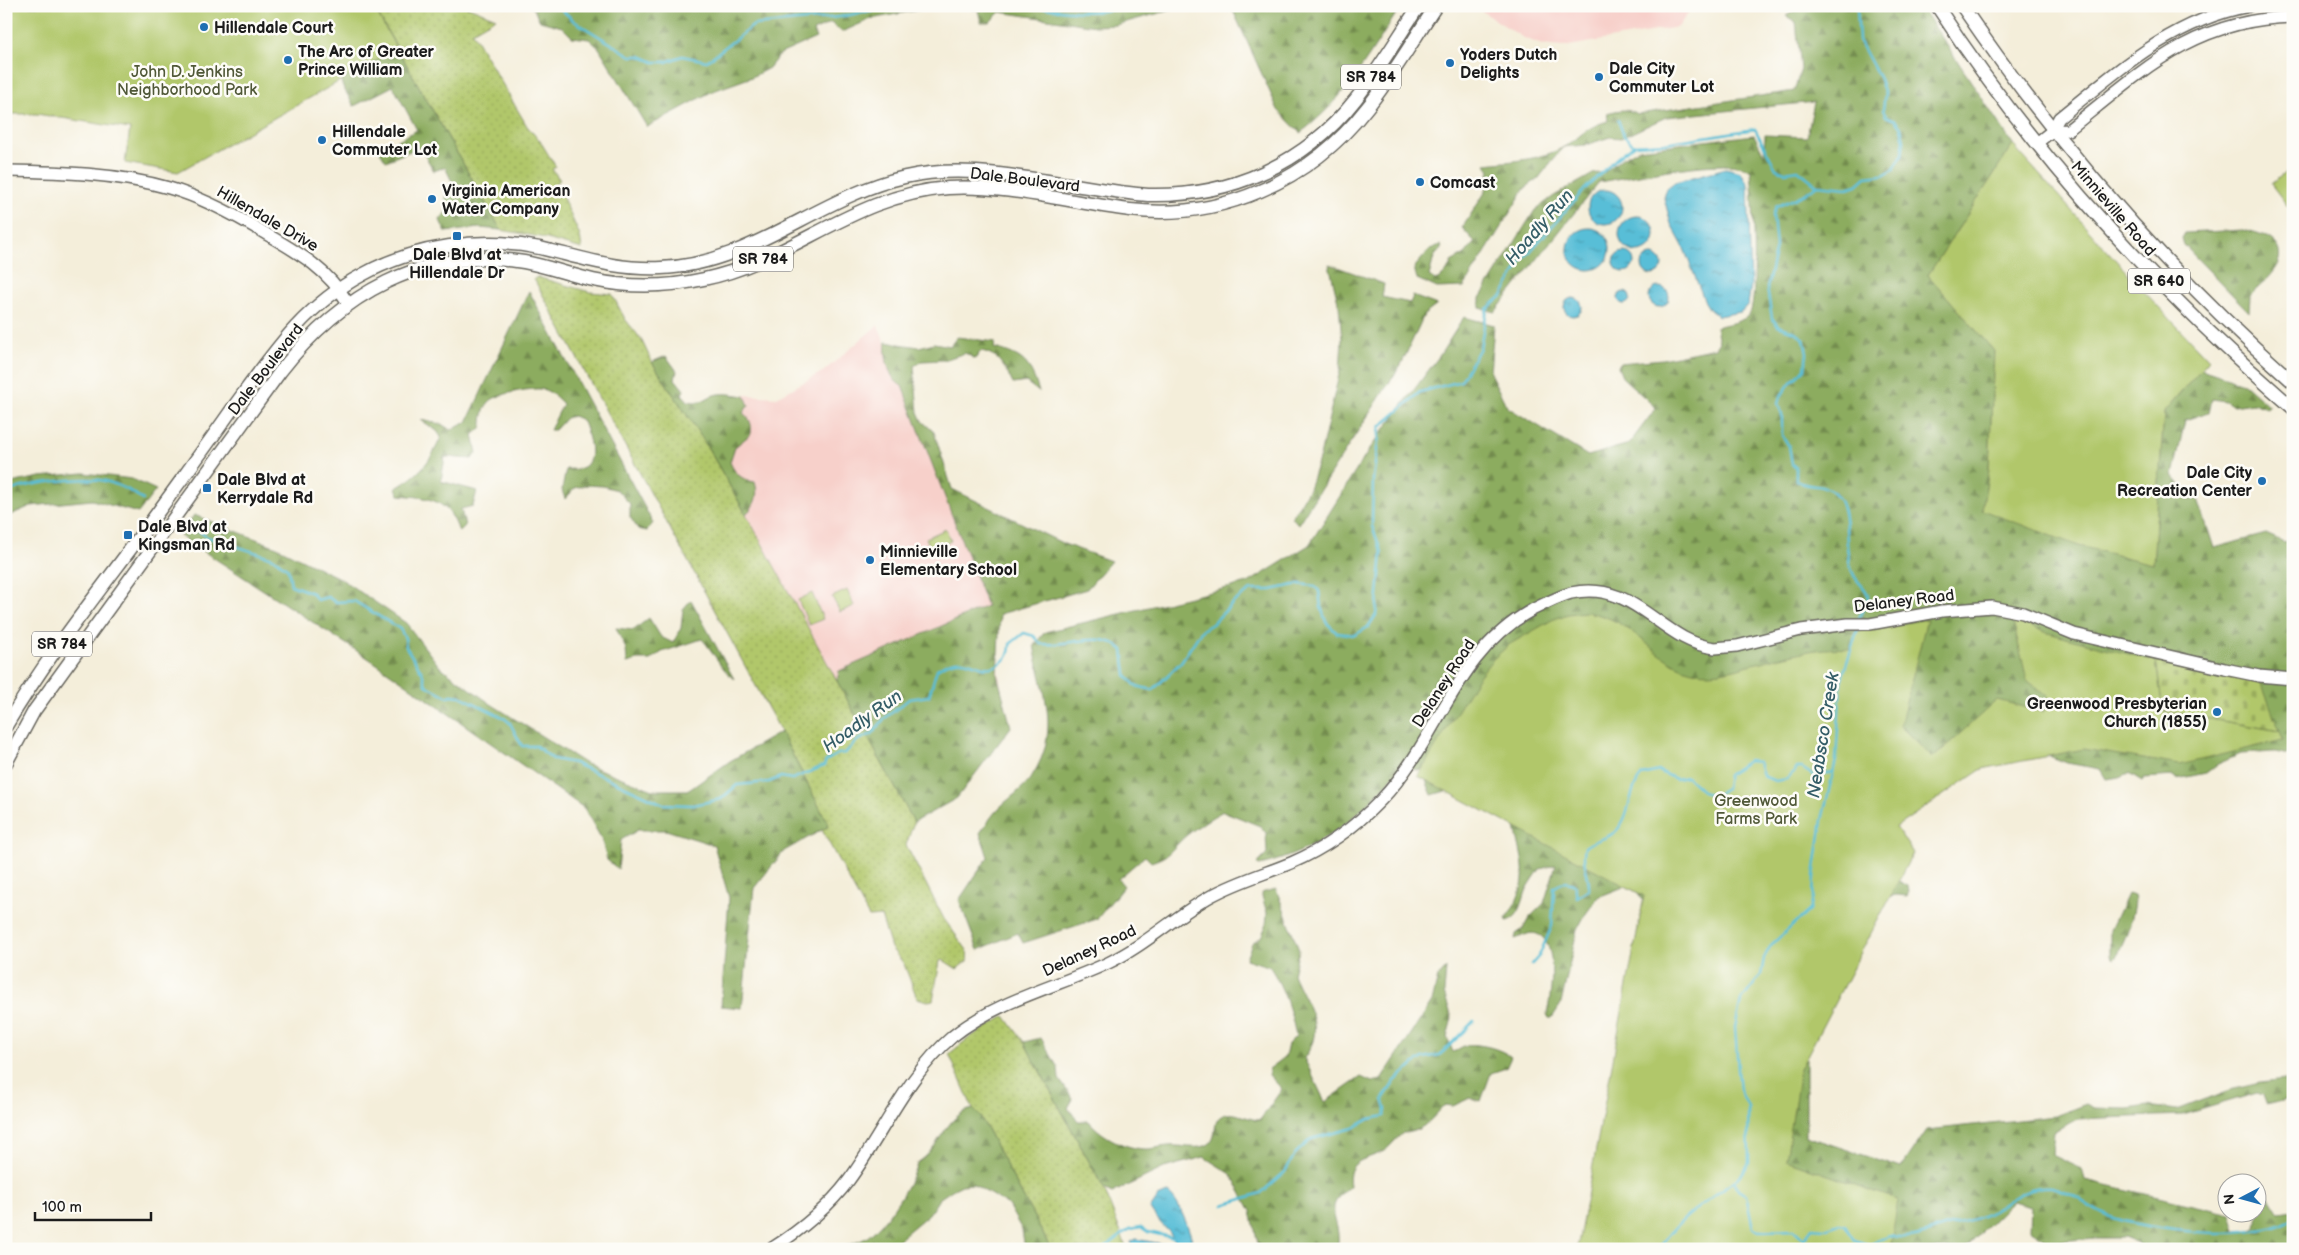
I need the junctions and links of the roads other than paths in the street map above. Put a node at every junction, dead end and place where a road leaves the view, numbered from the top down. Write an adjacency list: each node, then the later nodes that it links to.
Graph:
1 (1419, 6): 10 (main road, Dale Boulevard / SR 784)
2 (1436, 6): 11 (main road, Dale Boulevard / SR 784)
3 (1937, 6): 8 (main road, Minnieville Road / SR 640)
4 (1962, 6): 7 (main road, Minnieville Road / SR 640)
5 (2249, 6): 7 (street)
6 (2293, 17): 7 (street)
7 (2052, 131): 8 (street); 12 (main road, Minnieville Road / SR 640)
8 (2038, 142): 13 (main road, Minnieville Road / SR 640)
9 (6, 171): 10 (street, Hillendale Drive)
10 (339, 288): 11 (street, Hillendale Drive); 15 (main road, Dale Boulevard / SR 784)
11 (348, 303): 16 (main road, Dale Boulevard / SR 784)
12 (2293, 382)
13 (2293, 408)
14 (2293, 679): 17 (street, Delaney Road)
15 (6, 726)
16 (6, 764)
17 (771, 1249)

